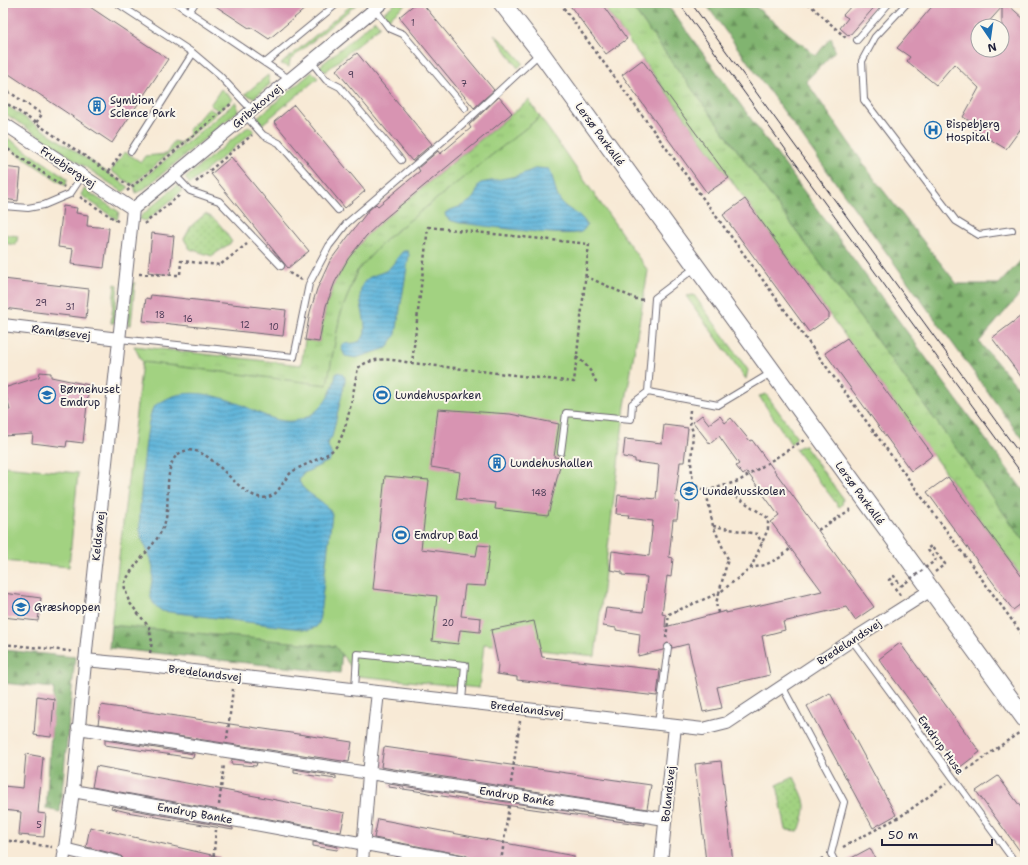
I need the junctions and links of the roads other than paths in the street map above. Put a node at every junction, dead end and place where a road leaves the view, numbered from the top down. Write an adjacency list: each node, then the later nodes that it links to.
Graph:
1 (117, 3): 11 (lane)
2 (176, 3): 9 (lane)
3 (195, 3): 9 (lane)
4 (338, 3): 14 (lane)
5 (502, 3): 12 (street, Lersø Parkallé)
6 (889, 3): 10 (lane)
7 (907, 3): 26 (lane)
8 (378, 6): 13 (street, Gribskovvej); 16 (lane)
9 (189, 12): 14 (lane)
10 (857, 40)
11 (193, 53): 17 (lane); 19 (lane)
12 (541, 53): 27 (street, Lersø Parkallé); 30 (lane)
13 (311, 61): 15 (street, Gribskovvej); 20 (lane)
14 (265, 63): 15 (lane)
15 (289, 79): 17 (street, Gribskovvej)
16 (465, 108)
17 (248, 112): 21 (street, Gribskovvej); 25 (lane)
18 (3, 124): 22 (street, Fruebjergvej)
19 (131, 151)
20 (401, 160)
21 (175, 175): 24 (street, Gribskovvej); 28 (lane)
22 (82, 176): 23 (lane); 24 (street, Fruebjergvej)
23 (3, 206)
24 (133, 209): 30 (street, Keldsøvej)
25 (338, 210)
26 (1012, 230)
27 (696, 267): 31 (street, Lersø Parkallé); 32 (lane)
28 (283, 268)
29 (3, 325): 30 (street, Ramløsevej)
30 (119, 339): 37 (street, Keldsøvej)
31 (773, 372): 32 (lane); 34 (street, Lersø Parkallé)
32 (648, 392): 33 (lane)
33 (561, 452)
34 (931, 590): 35 (street, Bredelandsvej); 42 (street, Lersø Parkallé)
35 (852, 640): 38 (street, Bredelandsvej); 57 (lane, Emdrup Huse)
36 (668, 647): 43 (lane)
37 (85, 660): 39 (street, Bredelandsvej); 45 (street, Keldsøvej)
38 (782, 686): 44 (street, Bredelandsvej); 56 (lane)
39 (355, 690): 40 (street, Bredelandsvej); 41 (lane)
40 (378, 692): 41 (street, Bredelandsvej); 46 (street)
41 (462, 702): 43 (street, Bredelandsvej)
42 (1025, 719)
43 (658, 724): 44 (street, Bredelandsvej)
44 (675, 726): 48 (street, Bolandsvej)
45 (78, 728): 46 (street, Emdrup Banke); 47 (street, Keldsøvej)
46 (369, 774): 48 (street, Emdrup Banke); 49 (street)
47 (73, 790): 49 (street, Emdrup Banke); 50 (street, Keldsøvej)
48 (665, 819): 55 (street, Bolandsvej)
49 (364, 844): 53 (street); 54 (street, Emdrup Banke)
50 (64, 849): 51 (street, Keldsøvej); 52 (street)
51 (63, 862)
52 (117, 862)
53 (362, 862)
54 (464, 862)
55 (660, 862)
56 (835, 862)
57 (1015, 862)

